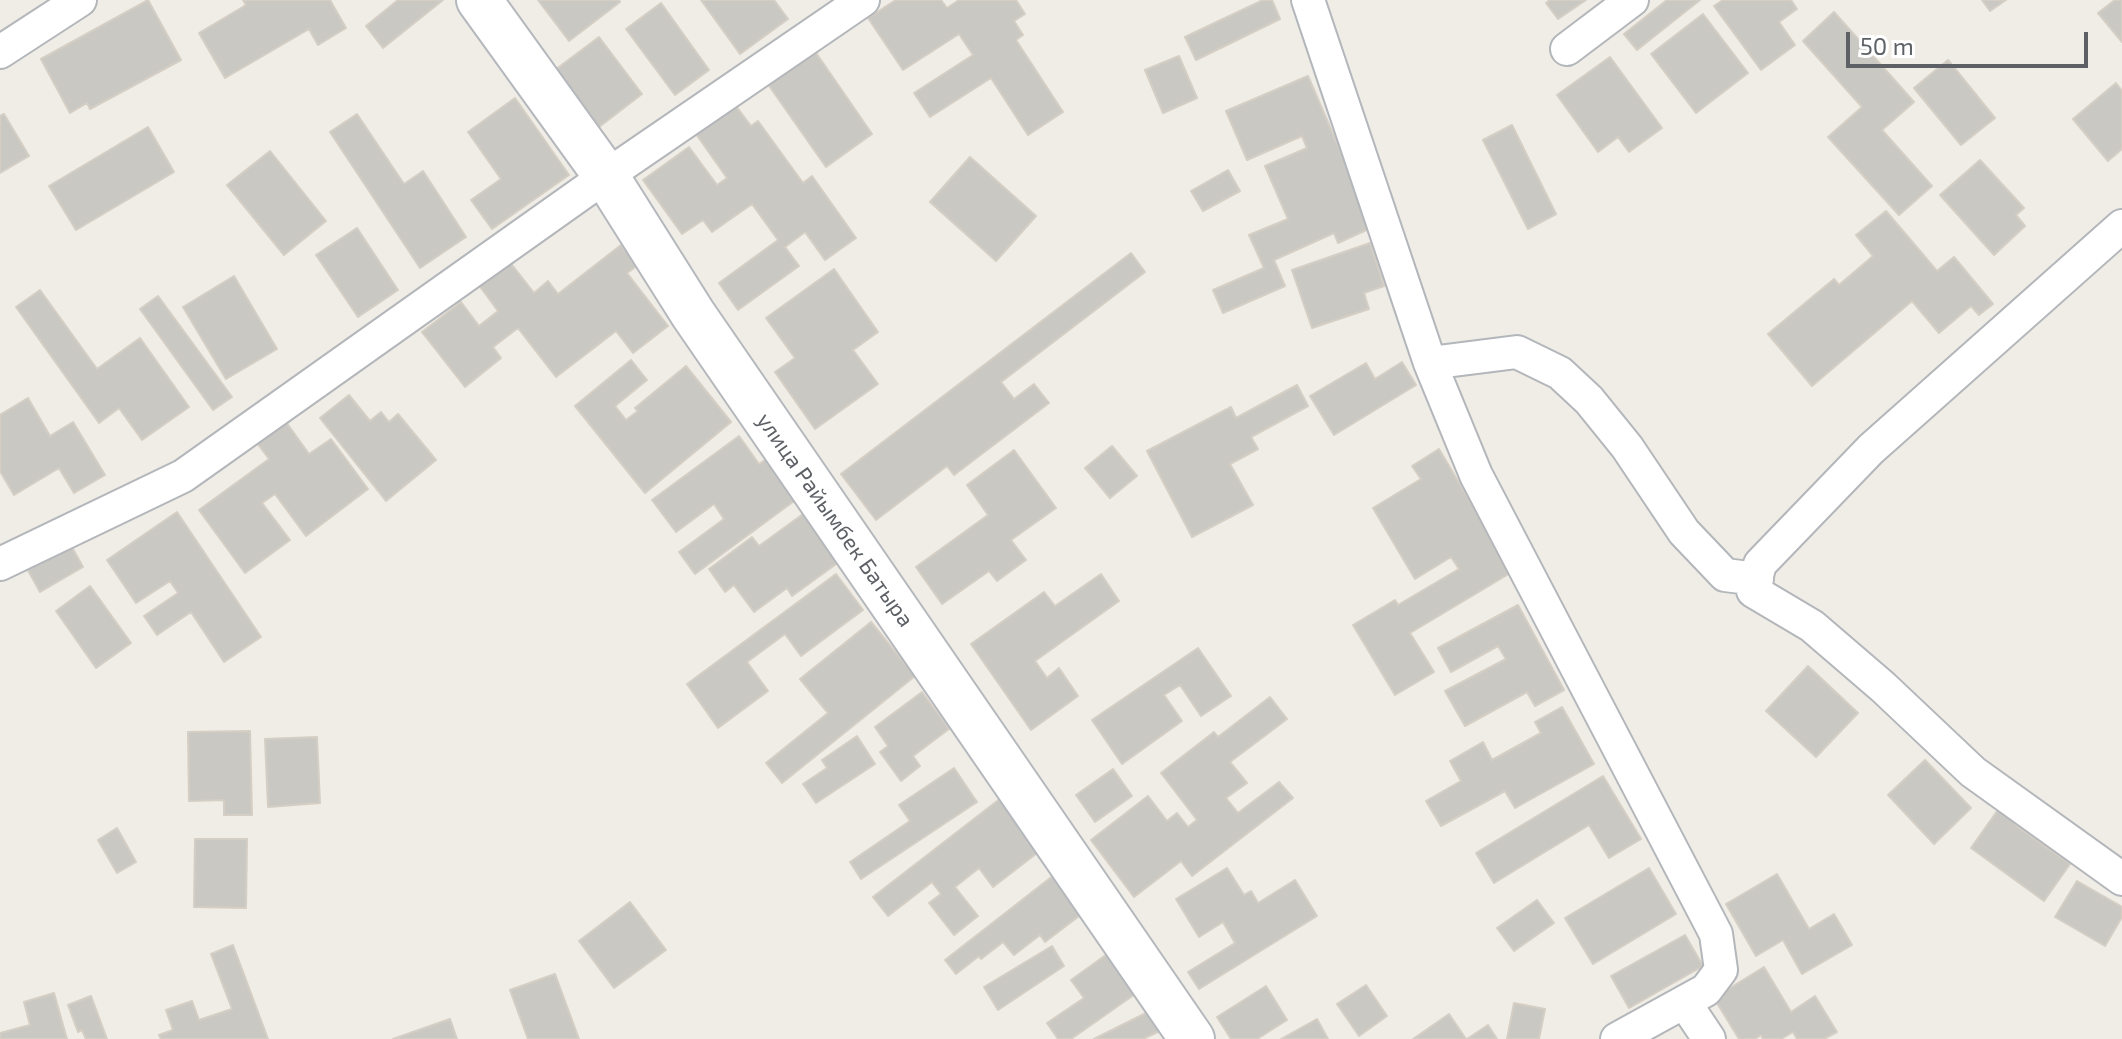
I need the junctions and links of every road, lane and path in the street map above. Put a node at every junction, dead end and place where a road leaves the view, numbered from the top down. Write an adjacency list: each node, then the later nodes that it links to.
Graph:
1 (80, 0): 7 (street)
2 (479, 0): 8 (street, улица Райымбек Батыра)
3 (863, 0): 8 (street)
4 (1308, 0): 10 (street)
5 (1632, 0): 6 (street)
6 (1567, 49)
7 (0, 52)
8 (606, 176): 11 (street); 15 (street, улица Райымбек Батыра)
9 (2122, 226): 12 (street)
10 (1430, 363): 12 (street); 14 (street)
11 (0, 564)
12 (1757, 579): 13 (street)
13 (2122, 879)
14 (1685, 1003): 16 (street); 17 (street)
15 (1192, 1039)
16 (1617, 1039)
17 (1709, 1039)

